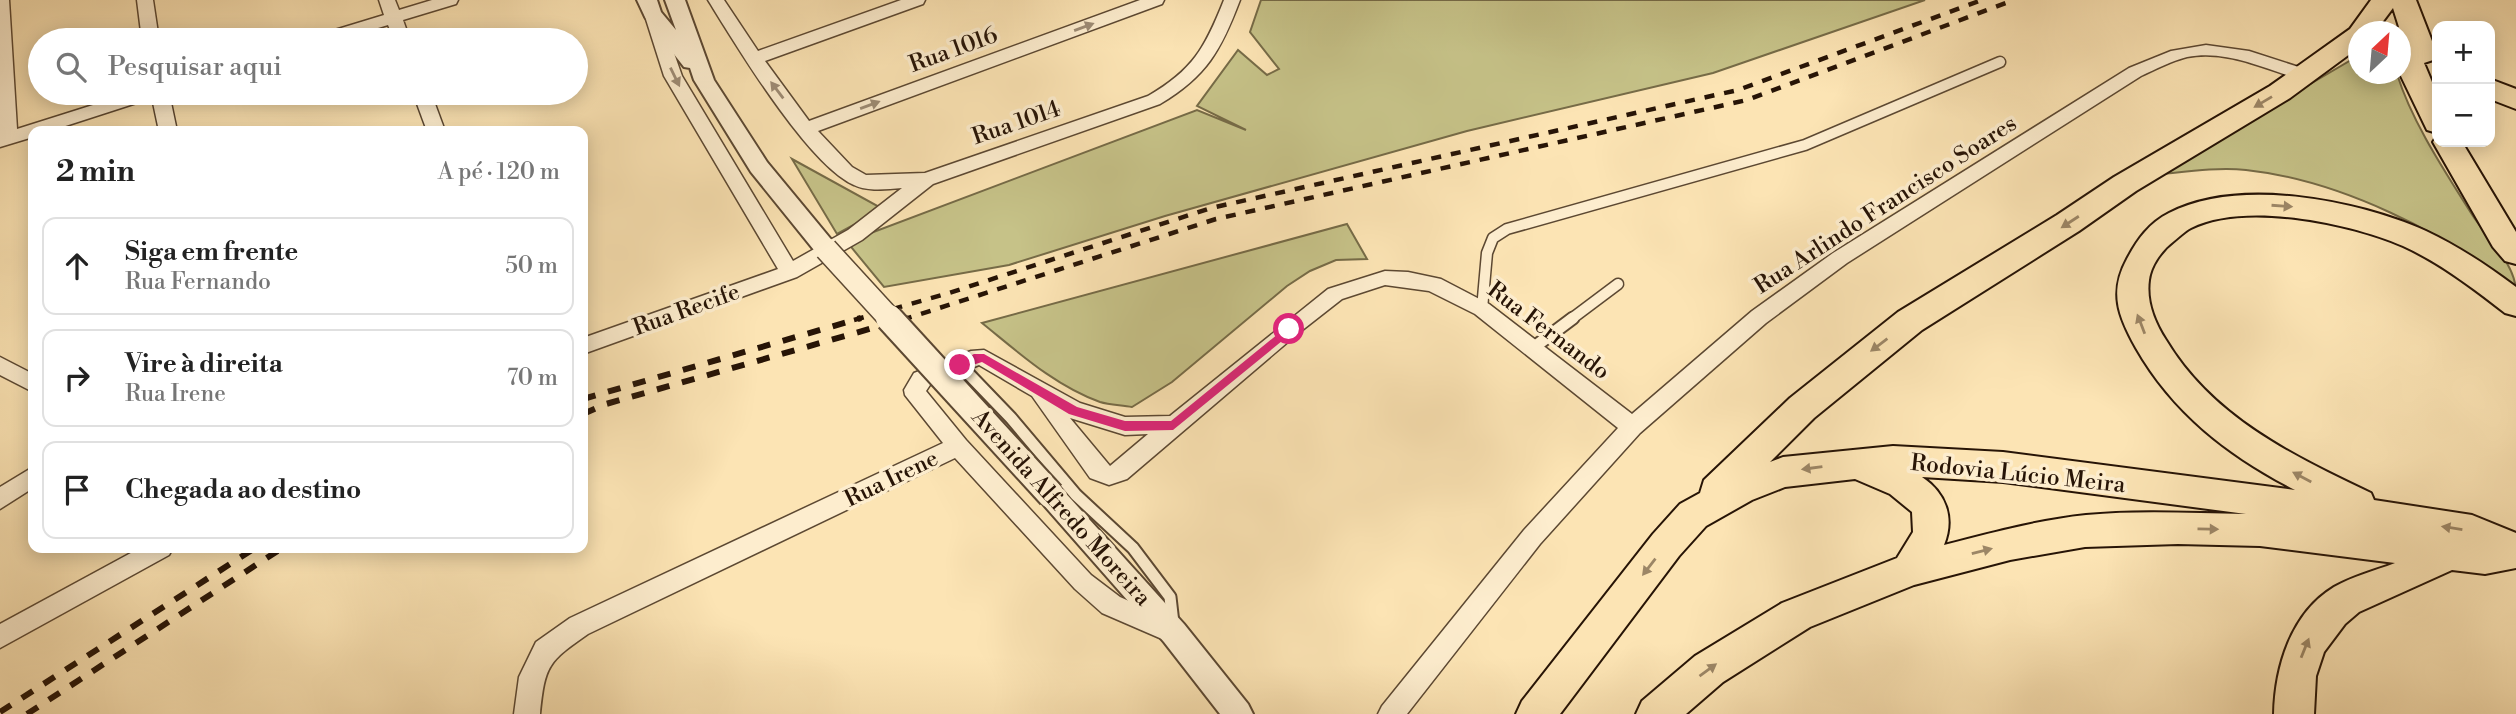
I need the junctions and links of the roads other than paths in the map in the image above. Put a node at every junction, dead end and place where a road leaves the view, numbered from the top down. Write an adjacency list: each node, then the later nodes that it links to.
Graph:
1 (1, 0): 41 (street)
2 (145, 0): 17 (street)
3 (387, 0): 13 (street)
4 (450, 0): 13 (street)
5 (675, 0): 28 (street, Avenida Alfredo Moreira)
6 (917, 0): 24 (street)
7 (1156, 0): 39 (street, Rua 1016, one-way to 7)
8 (1232, 0): 44 (street, Rua 1014)
9 (2387, 0): 14 (highway); 15 (highway)
10 (2403, 0): 16 (highway)
11 (722, 2): 24 (street)
12 (650, 7): 28 (street, Avenida Alfredo Moreira); 47 (street, Avenida Alfredo Moreira, one-way to 47)
13 (393, 19): 18 (street); 19 (street)
14 (2370, 21)
15 (2398, 21)
16 (2404, 21)
17 (149, 28)
18 (362, 28)
19 (397, 28)
20 (2411, 38): 23 (highway)
21 (2348, 42): 27 (highway)
22 (2411, 44): 29 (highway)
23 (2432, 51)
24 (754, 59): 39 (street, one-way to 24)
25 (2411, 59): 35 (highway)
26 (2000, 62): 50 (lane)
27 (2305, 75): 58 (street, Rua Arlindo Francisco Soares); 63 (highway, one-way to 63)
28 (703, 77): 69 (street, Avenida Alfredo Moreira, bridge)
29 (2435, 84)
30 (2495, 90): 31 (highway)
31 (2516, 100)
32 (112, 105): 36 (street)
33 (163, 105): 37 (street)
34 (426, 105): 38 (street)
35 (2432, 112)
36 (47, 126)
37 (167, 126)
38 (434, 126)
39 (806, 129): 44 (street)
40 (28, 132): 41 (street)
41 (4, 140)
42 (2451, 147): 46 (highway)
43 (2471, 147): 45 (highway)
44 (926, 179): 47 (street, Rua 1014)
45 (2516, 213)
46 (2516, 253)
47 (790, 272): 51 (street, Rua Recife)
48 (1618, 284): 52 (lane)
49 (2516, 304): 64 (highway, one-way to 49)
50 (1482, 309): 52 (street, Rua Fernando); 57 (street, Rua Fernando)
51 (588, 344)
52 (1533, 348): 58 (street, Rua Fernando)
53 (0, 365): 55 (street)
54 (960, 365): 56 (street, Rua Irene); 59 (street, Rua Irene); 69 (lane)
55 (28, 381)
56 (1038, 392): 57 (street, Rua Irene); 57 (street, Rua Fernando)
57 (1173, 425)
58 (1632, 427): 73 (street, Rua Arlindo Francisco Soares)
59 (958, 446): 69 (street); 71 (street, Rua Irene)
60 (1850, 464): 63 (highway, Rodovia Lúcio Meira, one-way to 63); 64 (highway, Rodovia Lúcio Meira); 68 (highway)
61 (28, 479): 62 (street)
62 (0, 499)
63 (1693, 515): 74 (highway, Rodovia Lúcio Meira, one-way to 74)
64 (2385, 517): 65 (highway, Rodovia Lúcio Meira, one-way to 64)
65 (2516, 551): 67 (highway, Rodovia Lúcio Meira)
66 (152, 553): 70 (street)
67 (2447, 554): 68 (highway, Rodovia Lúcio Meira, one-way to 67); 76 (highway, one-way to 67)
68 (1910, 570): 75 (highway, Rodovia Lúcio Meira, one-way to 68)
69 (1174, 633): 72 (street, Avenida Alfredo Moreira)
70 (0, 637)
71 (527, 714)
72 (1238, 714)
73 (1391, 714)
74 (1536, 714)
75 (1656, 714)
76 (2294, 714)

